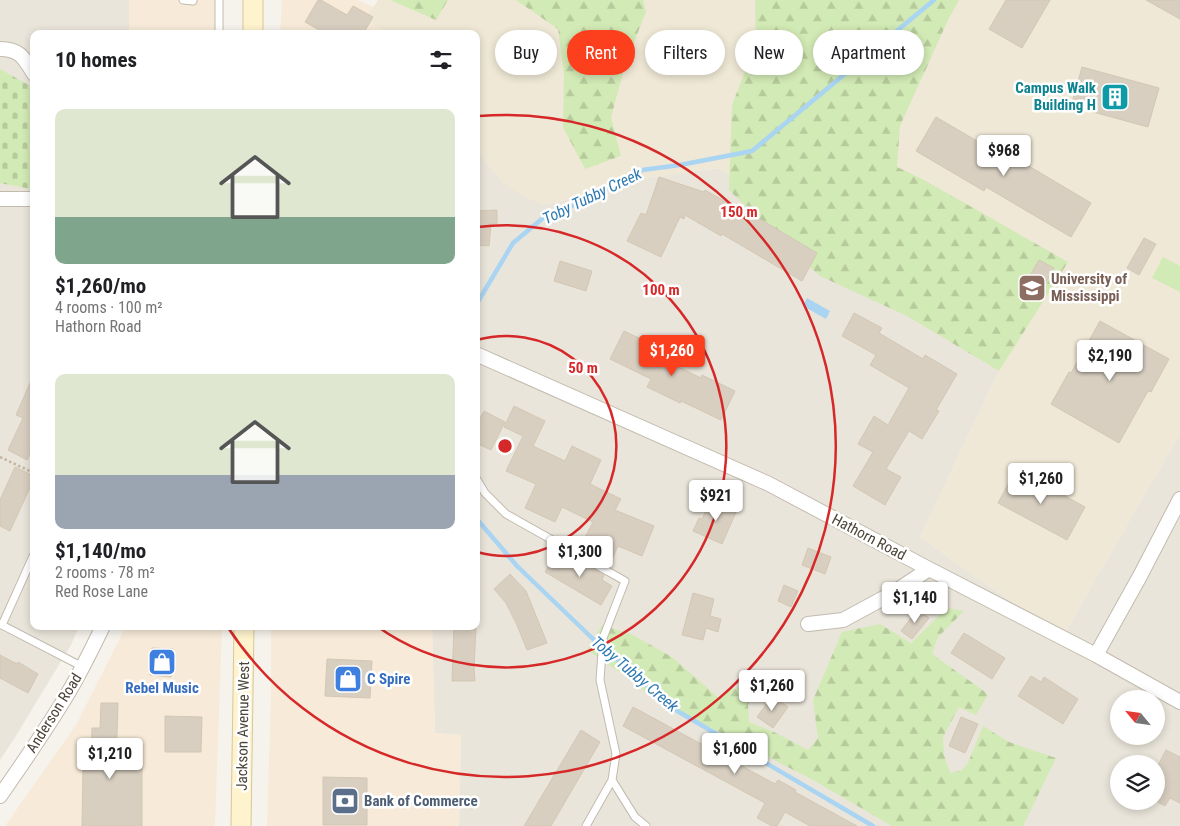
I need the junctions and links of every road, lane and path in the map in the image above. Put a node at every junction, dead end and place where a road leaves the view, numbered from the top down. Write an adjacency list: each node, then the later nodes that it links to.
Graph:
1 (183, 0): 3 (lane)
2 (254, 0): 6 (main road)
3 (193, 1)
4 (217, 1): 5 (lane)
5 (218, 30)
6 (253, 30)
7 (0, 49): 8 (street)
8 (30, 67)
9 (0, 199): 10 (street)
10 (30, 199)
11 (480, 356): 17 (street, Hathorn Road)
12 (0, 457): 13 (path)
13 (30, 471)
14 (480, 485): 25 (lane)
15 (1180, 498): 22 (street)
16 (30, 563): 19 (lane)
17 (929, 569): 18 (street); 22 (street, Hathorn Road)
18 (808, 624)
19 (1, 625): 23 (lane)
20 (101, 630): 23 (street, Anderson Road)
21 (244, 630): 27 (main road, Jackson Avenue West)
22 (1096, 655): 24 (street, Hathorn Road)
23 (83, 667): 26 (street, Anderson Road)
24 (1180, 702)
25 (612, 780): 28 (lane); 29 (lane)
26 (0, 796)
27 (241, 826)
28 (586, 826)
29 (646, 826)

